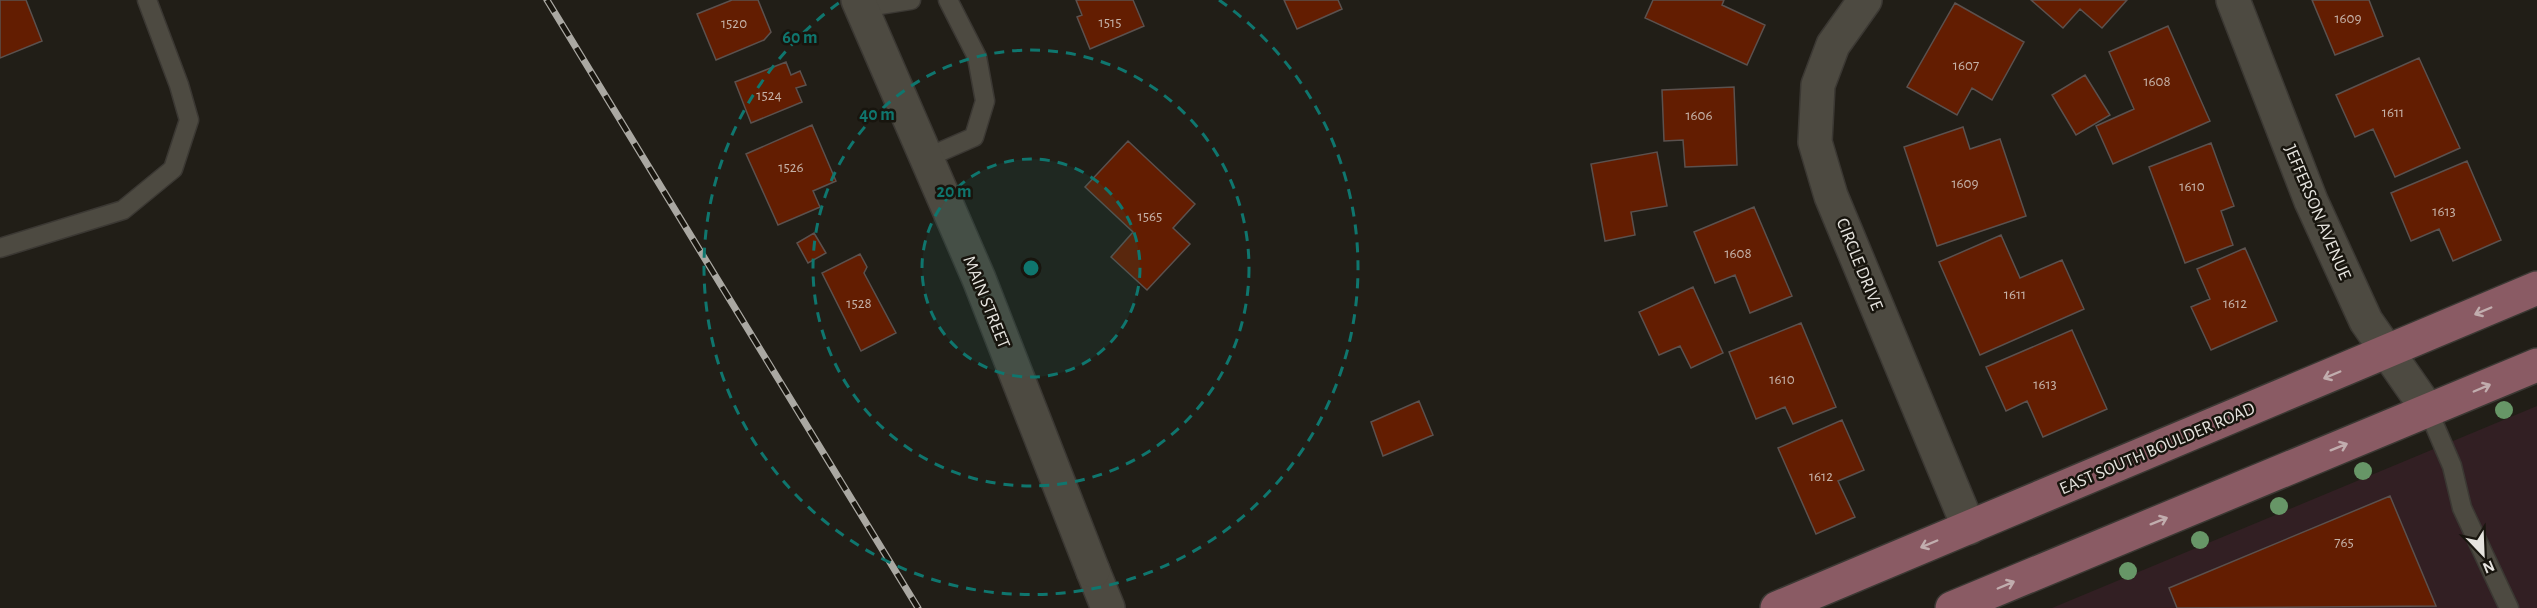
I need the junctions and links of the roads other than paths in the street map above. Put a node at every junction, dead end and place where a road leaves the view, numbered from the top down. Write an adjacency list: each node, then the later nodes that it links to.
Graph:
1 (147, 0): 8 (lane)
2 (912, 0): 6 (lane)
3 (948, 0): 7 (lane)
4 (1864, 0): 13 (street, CIRCLE DRIVE)
5 (2233, 0): 10 (street, JEFFERSON AVENUE)
6 (859, 4): 7 (street, MAIN STREET)
7 (926, 158): 14 (street, MAIN STREET)
8 (0, 248)
9 (2537, 288): 10 (main road, EAST SOUTH BOULDER ROAD, one-way to 10)
10 (2386, 352): 12 (street, JEFFERSON AVENUE); 13 (main road, EAST SOUTH BOULDER ROAD, one-way to 13)
11 (2537, 365): 12 (main road, one-way to 11)
12 (2428, 410): 16 (main road, one-way to 12); 17 (lane)
13 (1969, 528): 15 (main road, EAST SOUTH BOULDER ROAD, one-way to 15)
14 (1108, 608)
15 (1777, 608)
16 (1952, 608)
17 (2509, 608)

